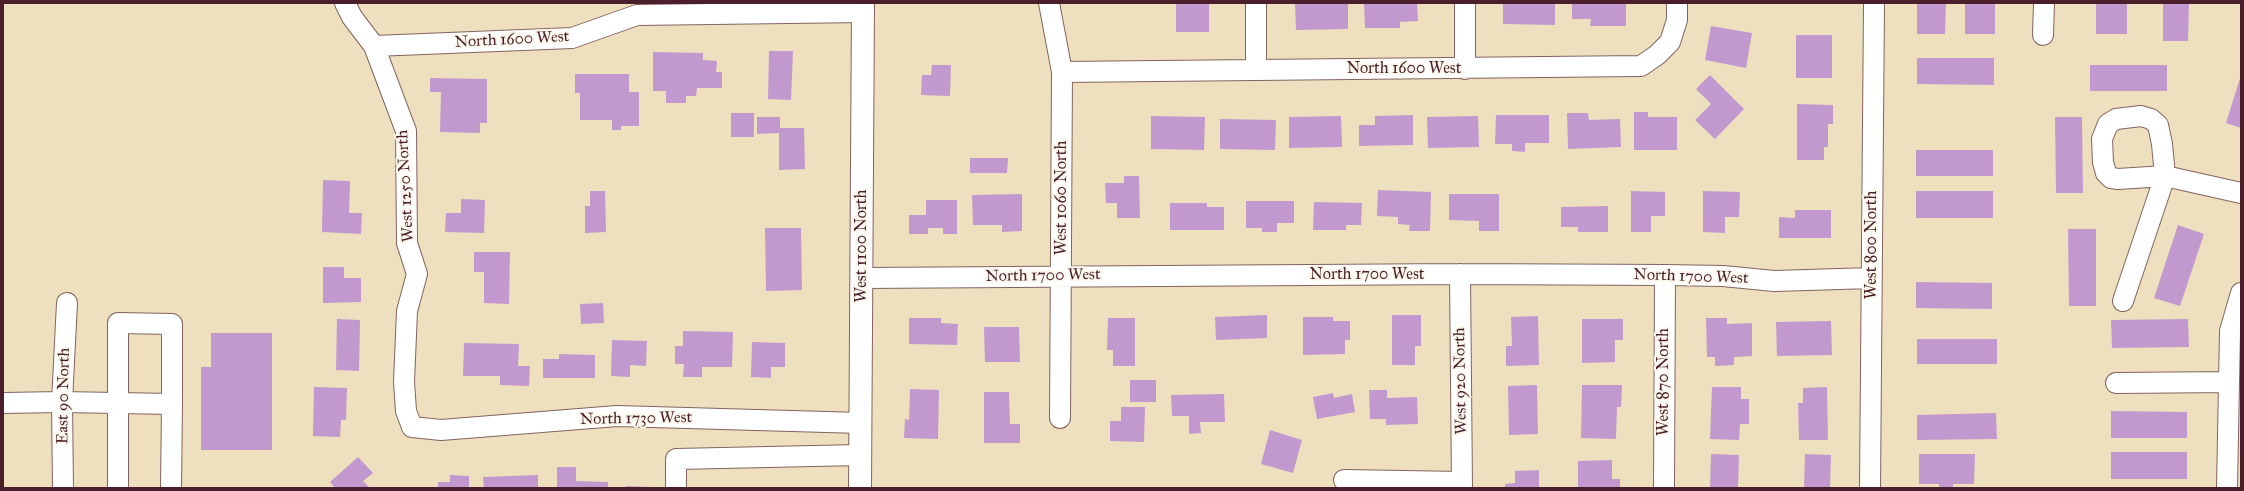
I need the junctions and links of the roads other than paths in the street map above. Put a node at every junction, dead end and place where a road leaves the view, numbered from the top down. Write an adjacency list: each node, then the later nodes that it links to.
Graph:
1 (345, 3): 10 (street, West 1250 North)
2 (1050, 3): 13 (street, West 1060 North)
3 (1256, 3): 12 (street)
4 (1465, 3): 11 (street)
5 (1677, 3): 11 (street, North 1600 West)
6 (1874, 3): 19 (street, West 800 North)
7 (2044, 3): 9 (street)
8 (863, 8): 10 (street, North 1600 West); 18 (main road, West 1100 North)
9 (2043, 35)
10 (374, 46): 31 (street, West 1250 North)
11 (1465, 69): 12 (street, North 1600 West)
12 (1256, 70): 13 (street, North 1600 West)
13 (1062, 72): 17 (street, West 1060 North)
14 (2241, 193): 21 (street)
15 (1460, 274): 16 (street, North 1700 West); 17 (street, North 1700 West); 35 (street, West 920 North)
16 (1665, 275): 19 (street, North 1700 West); 41 (street, West 870 North)
17 (1062, 276): 18 (street, North 1700 West); 29 (street, West 1060 North)
18 (862, 278): 30 (main road, West 1100 North)
19 (1872, 278): 42 (street, West 800 North)
20 (2241, 293): 23 (street)
21 (2123, 301)
22 (67, 303): 25 (street, East 90 North)
23 (2229, 382): 24 (street); 33 (street)
24 (2116, 383)
25 (62, 402): 26 (street); 27 (street); 36 (street, East 90 North)
26 (3, 403)
27 (118, 404): 28 (street); 28 (street); 37 (street)
28 (172, 404): 38 (street)
29 (1060, 418)
30 (860, 423): 31 (street, North 1730 West); 32 (main road, West 1100 North)
31 (412, 426)
32 (860, 455): 39 (street); 40 (main road, West 1100 North)
33 (2234, 456): 43 (street)
34 (1344, 480): 35 (street)
35 (1462, 485)
36 (63, 488)
37 (118, 488)
38 (171, 488)
39 (676, 488)
40 (860, 488)
41 (1664, 488)
42 (1870, 488)
43 (2227, 488)

